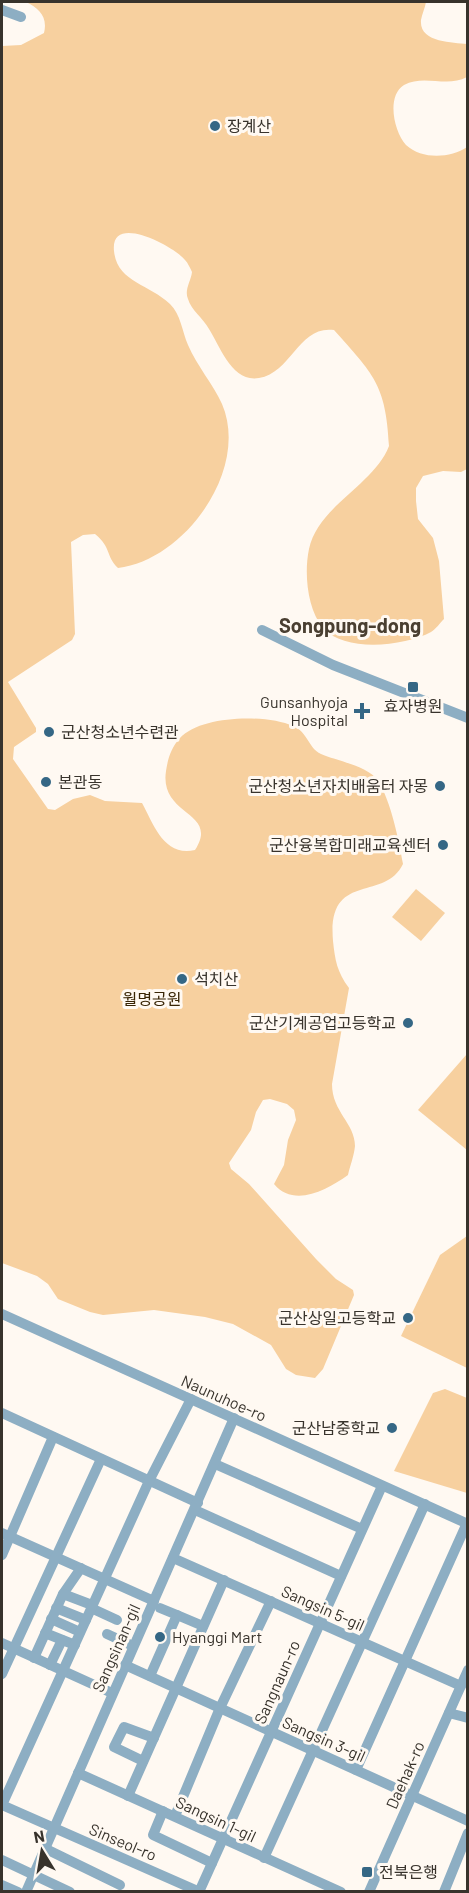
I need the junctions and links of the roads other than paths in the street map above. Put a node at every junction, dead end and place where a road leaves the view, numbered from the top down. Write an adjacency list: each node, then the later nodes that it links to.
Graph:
1 (2, 9): 2 (street)
2 (21, 17)
3 (262, 630): 4 (street)
4 (468, 718)
5 (2, 1314): 6 (street, Naunuhoe-ro)
6 (191, 1399): 8 (street, Naunuhoe-ro); 12 (street)
7 (3, 1418): 9 (street)
8 (234, 1419): 11 (street, Sangsinan-gil); 13 (street, Naunuhoe-ro)
9 (53, 1437): 10 (street); 18 (street)
10 (101, 1459): 12 (street); 20 (street)
11 (215, 1464): 15 (street, Sangsinan-gil); 17 (street)
12 (149, 1481): 15 (street); 24 (street)
13 (382, 1486): 14 (street, Naunuhoe-ro); 17 (street, Sangnaun-ro)
14 (425, 1504): 16 (street, Naunuhoe-ro); 41 (street)
15 (196, 1506): 21 (street, Sangsinan-gil); 23 (street)
16 (467, 1524): 47 (street)
17 (363, 1529): 23 (street, Sangnaun-ro)
18 (5, 1534): 19 (street); 20 (street)
19 (2, 1555)
20 (58, 1558): 22 (street); 45 (street)
21 (173, 1558): 25 (street, Sangsin 5-gil); 28 (street, Sangsinan-gil)
22 (81, 1568): 24 (street); 26 (street)
23 (341, 1576): 35 (street, Sangnaun-ro)
24 (105, 1579): 28 (street); 29 (street)
25 (224, 1580): 27 (street, Sangsin 5-gil); 36 (street)
26 (63, 1594): 29 (street); 30 (street)
27 (271, 1601): 35 (street, Sangsin 5-gil); 57 (street)
28 (157, 1604): 31 (street); 44 (street, Sangsinan-gil)
29 (92, 1607): 33 (street); 34 (street)
30 (56, 1608): 32 (street); 33 (street)
31 (177, 1616): 36 (street); 53 (street)
32 (51, 1619): 37 (street); 38 (street)
33 (86, 1620): 37 (street)
34 (117, 1620)
35 (320, 1622): 41 (street, Sangsin 5-gil); 60 (street, Sangnaun-ro)
36 (203, 1626): 55 (street)
37 (80, 1632): 43 (street)
38 (45, 1633): 40 (street); 46 (street)
39 (107, 1634): 44 (street)
40 (62, 1640): 43 (street); 48 (street)
41 (361, 1641): 47 (street, Sangsin 5-gil); 62 (street)
42 (2, 1643): 45 (street)
43 (75, 1645): 51 (street)
44 (133, 1646): 49 (street, Sangsinan-gil)
45 (12, 1648): 46 (street); 52 (street)
46 (34, 1658): 48 (street)
47 (405, 1661): 54 (street, Sangsin 5-gil); 64 (street)
48 (51, 1665): 51 (street)
49 (125, 1665): 53 (street, Sangsin 3-gil); 56 (street, Sangsinan-gil)
50 (468, 1670): 54 (street, Daehak-ro)
51 (63, 1671): 56 (street); 68 (street)
52 (2, 1674)
53 (150, 1676): 55 (street, Sangsin 3-gil)
54 (461, 1686): 58 (street, Daehak-ro)
55 (175, 1688): 57 (street, Sangsin 3-gil); 61 (street)
56 (112, 1693): 65 (street, Sangsinan-gil)
57 (220, 1708): 60 (street, Sangsin 3-gil); 70 (street)
58 (448, 1713): 59 (street); 66 (street, Daehak-ro)
59 (468, 1718)
60 (271, 1731): 62 (street, Sangsin 3-gil); 74 (street, Sangnaun-ro)
61 (154, 1738): 63 (street); 63 (street)
62 (313, 1750): 64 (street, Sangsin 3-gil); 76 (street)
63 (143, 1761): 67 (street)
64 (356, 1770): 66 (street, Sangsin 3-gil)
65 (78, 1773): 67 (street, Sangsin 1-gil); 72 (street, Sangsinan-gil)
66 (412, 1795): 71 (street, Sangsin 3-gil); 87 (street, Daehak-ro)
67 (128, 1796): 69 (street, Sangsin 1-gil)
68 (2, 1805): 72 (street, Sinseol-ro)
69 (163, 1811): 70 (street, Sangsin 1-gil); 78 (street)
70 (175, 1816): 74 (street, Sangsin 1-gil)
71 (468, 1821)
72 (55, 1828): 75 (street, Sangsinan-gil); 82 (street, Sinseol-ro)
73 (468, 1833): 88 (street)
74 (223, 1838): 76 (street, Sangsin 1-gil); 78 (street, Sangnaun-ro)
75 (46, 1849): 79 (street, Sangsinan-gil); 81 (street)
76 (264, 1858): 86 (street, Sangsin 1-gil)
77 (2, 1860): 79 (street)
78 (212, 1863): 82 (street, Sangnaun-ro)
79 (34, 1875): 84 (street, Sangsinan-gil); 85 (street)
80 (2, 1885): 83 (street)
81 (120, 1885)
82 (199, 1891)
83 (18, 1892)
84 (26, 1892)
85 (70, 1892)
86 (341, 1892)
87 (369, 1892)
88 (444, 1892)

